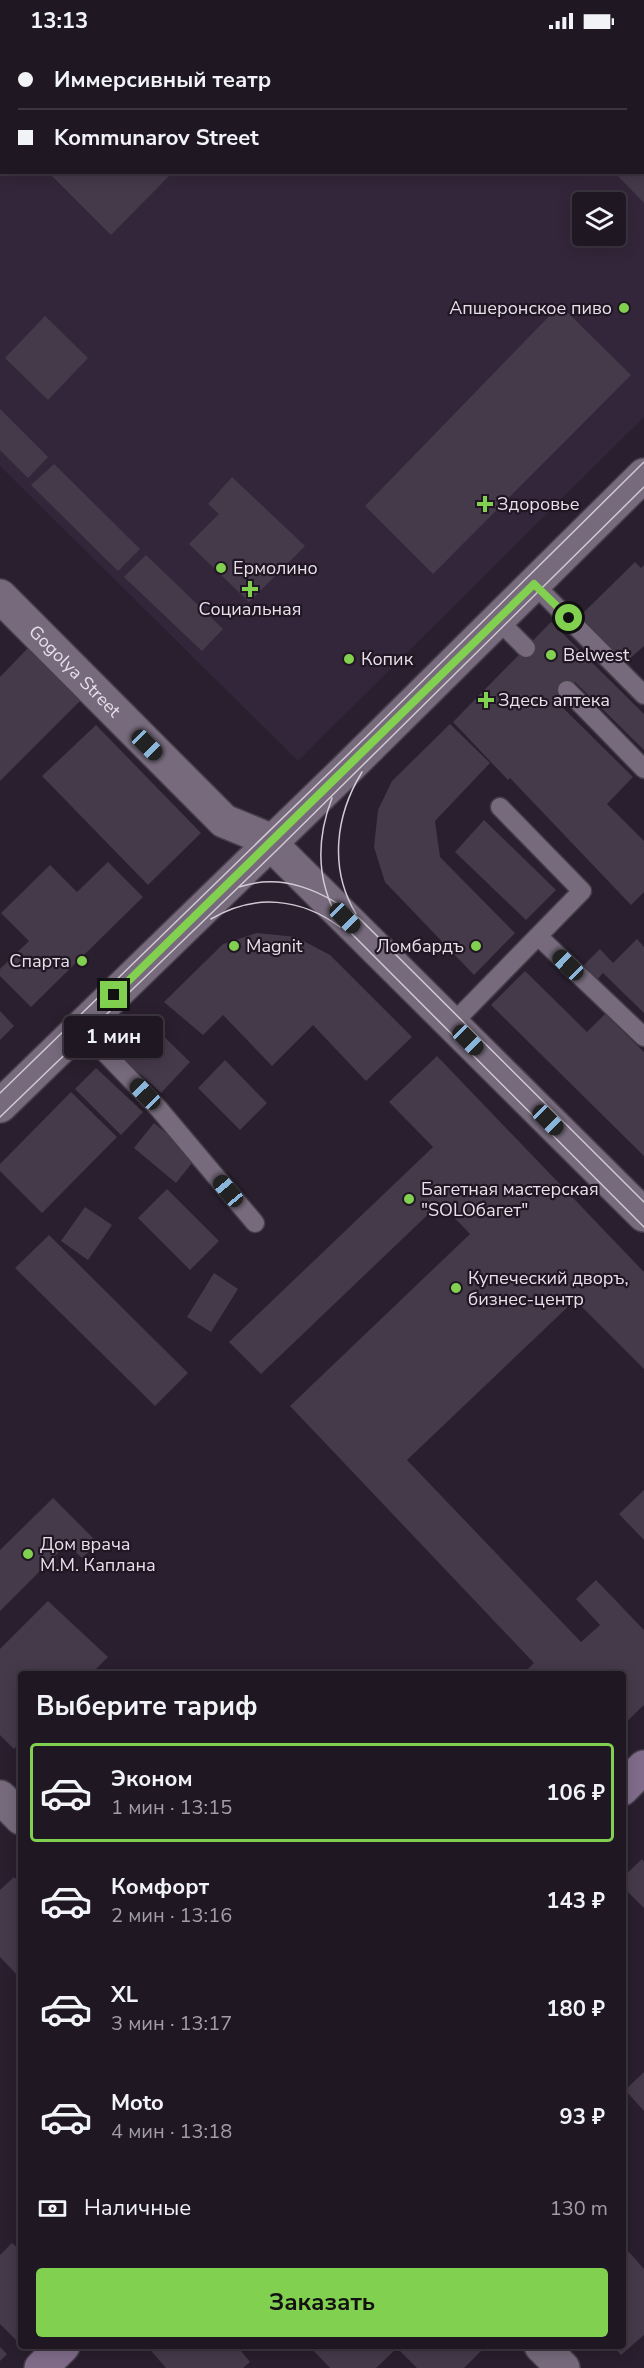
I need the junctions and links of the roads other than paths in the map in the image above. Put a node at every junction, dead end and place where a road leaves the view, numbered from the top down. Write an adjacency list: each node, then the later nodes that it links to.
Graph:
1 (644, 475): 2 (street)
2 (534, 584): 4 (street); 7 (lane)
3 (0, 596): 10 (street, Gogolya Street)
4 (498, 620): 5 (lane); 10 (street)
5 (526, 648)
6 (567, 690): 8 (lane)
7 (644, 694)
8 (644, 770)
9 (500, 807): 11 (lane)
10 (270, 844): 12 (street, Gogolya Street); 13 (street)
11 (538, 936): 12 (lane); 14 (lane)
12 (452, 1024): 16 (street, Gogolya Street)
13 (80, 1027): 15 (street); 17 (lane)
14 (644, 1037)
15 (0, 1106)
16 (644, 1215)
17 (255, 1223)
18 (644, 1767): 19 (main road)
19 (626, 1785)
20 (0, 1797): 21 (street)
21 (18, 1815)
22 (60, 2349): 24 (main road)
23 (544, 2349): 25 (street)
24 (41, 2368)
25 (563, 2368)

